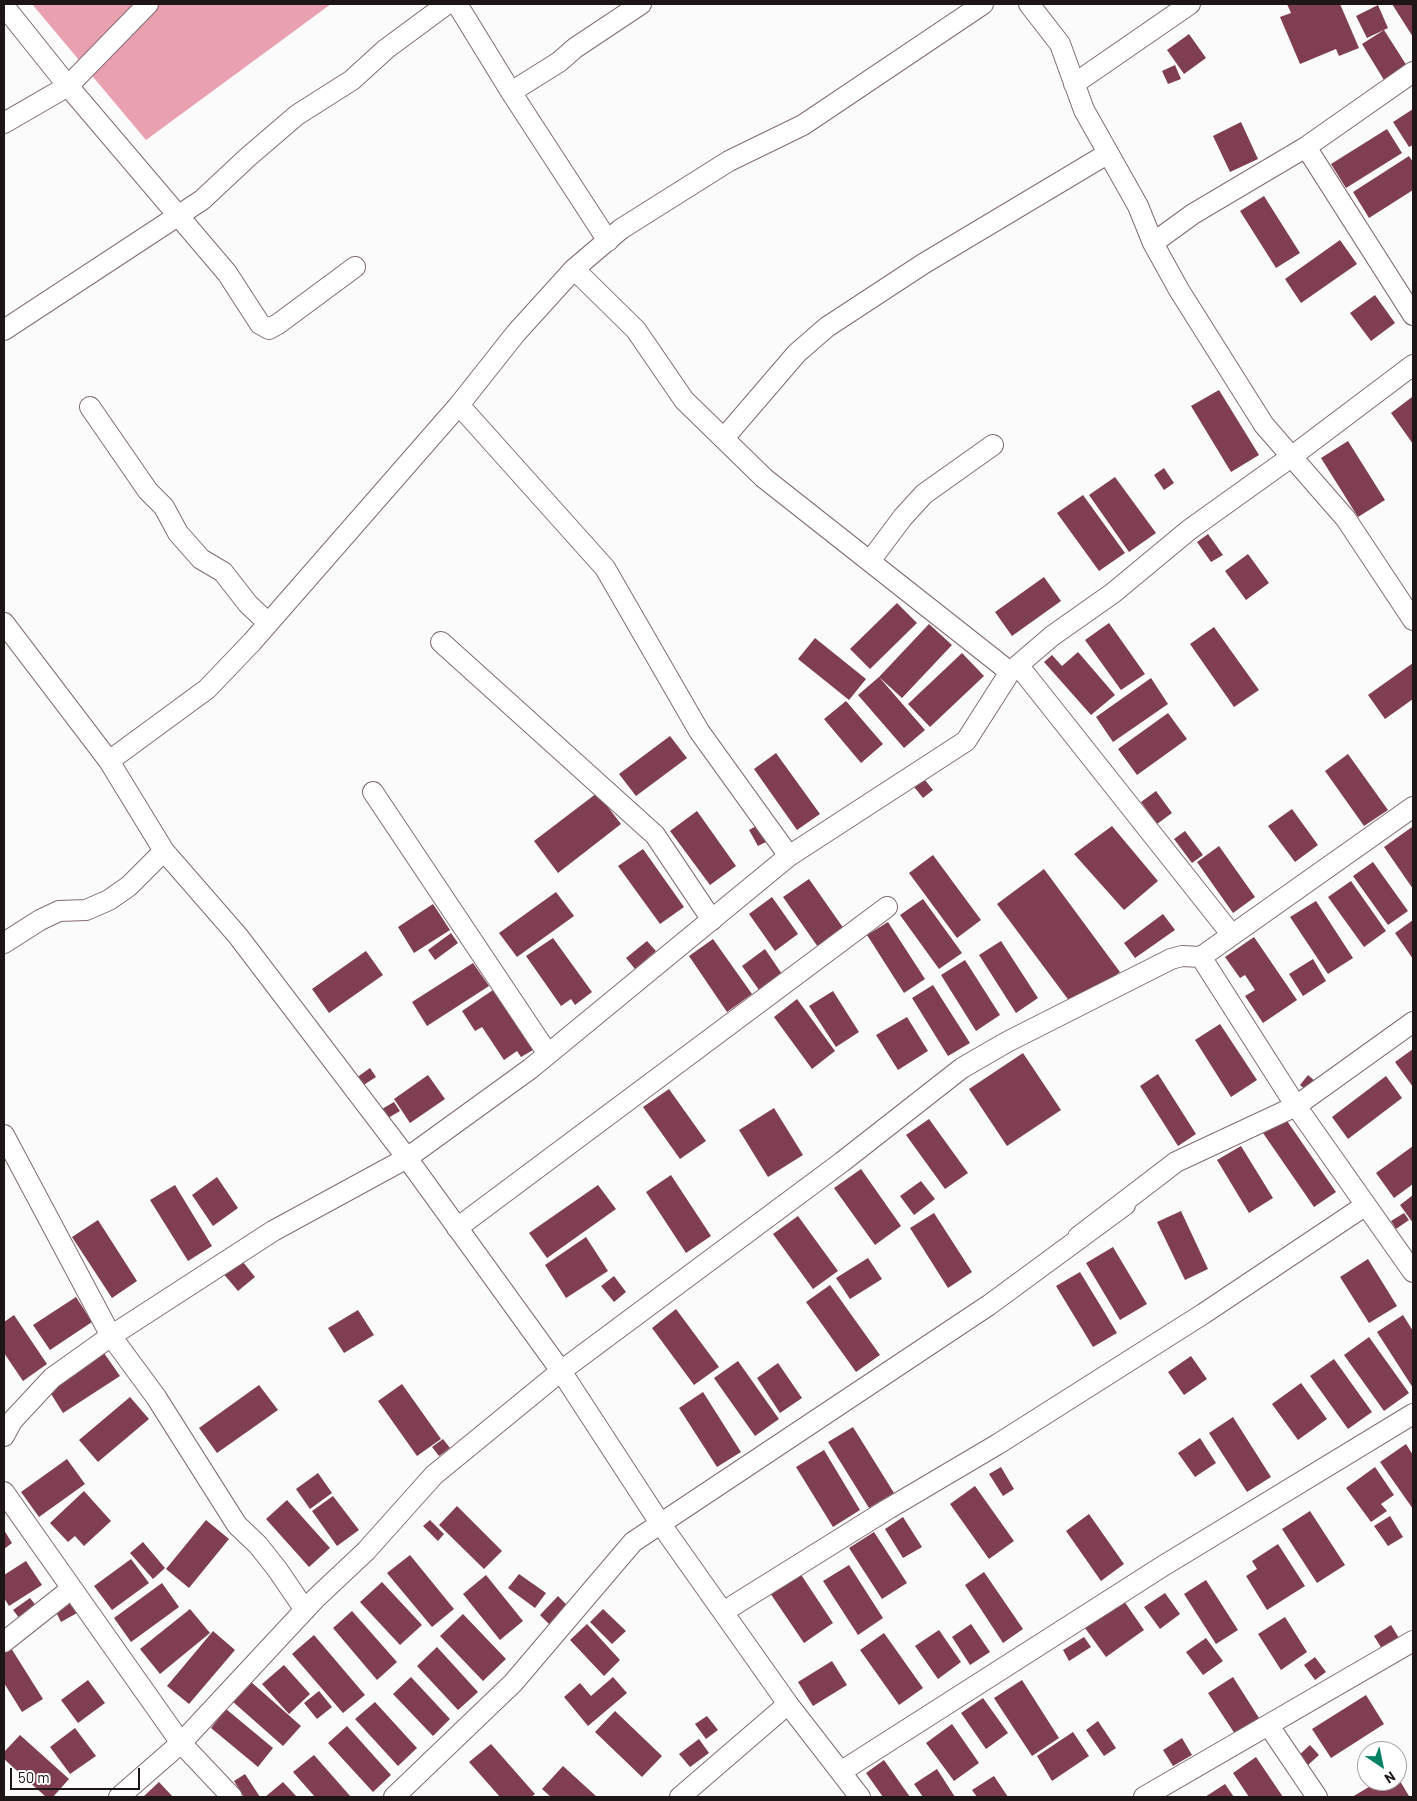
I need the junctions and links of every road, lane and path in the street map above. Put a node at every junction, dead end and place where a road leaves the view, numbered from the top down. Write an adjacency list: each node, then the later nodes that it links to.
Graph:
1 (148, 4): 11 (street)
2 (447, 4): 16 (street)
3 (457, 4): 12 (street)
4 (641, 4): 12 (street)
5 (983, 4): 17 (street)
6 (1029, 4): 10 (street)
7 (1190, 4): 10 (street)
8 (4, 6): 11 (street)
9 (1413, 72): 14 (street)
10 (1074, 84): 15 (street)
11 (68, 86): 13 (street); 16 (street)
12 (510, 92): 17 (street)
13 (4, 123)
14 (1306, 147): 18 (street); 21 (street)
15 (1106, 154): 18 (street); 26 (street)
16 (177, 215): 19 (street); 22 (street)
17 (608, 241): 20 (street)
18 (1153, 243): 28 (street)
19 (355, 267)
20 (574, 269): 24 (street); 26 (street)
21 (1413, 315)
22 (4, 330)
23 (1413, 365): 28 (street)
24 (459, 405): 31 (street); 39 (street)
25 (90, 407): 31 (street)
26 (724, 438): 29 (street)
27 (993, 445): 29 (street)
28 (1291, 457): 30 (street); 34 (street)
29 (870, 561): 34 (street)
30 (1413, 620)
31 (268, 622): 35 (street)
32 (7, 634): 35 (street)
33 (441, 642): 41 (street)
34 (1014, 668): 39 (street); 42 (street)
35 (109, 761): 38 (street)
36 (373, 792): 46 (street)
37 (1413, 807): 42 (street)
38 (164, 852): 43 (street); 49 (street)
39 (789, 856): 41 (street)
40 (887, 907): 51 (street)
41 (712, 920): 46 (street)
42 (1232, 935): 44 (street)
43 (4, 943)
44 (1201, 957): 47 (street); 54 (street)
45 (1413, 1022): 47 (street)
46 (548, 1054): 49 (street)
47 (1296, 1106): 50 (street); 58 (street)
48 (4, 1135): 53 (street)
49 (407, 1158): 51 (street); 53 (street)
50 (1366, 1204): 52 (street); 61 (street)
51 (457, 1228): 54 (street)
52 (1412, 1270)
53 (111, 1336): 56 (street); 60 (street)
54 (561, 1371): 58 (street); 60 (street)
55 (1413, 1414): 67 (street)
56 (4, 1436)
57 (4, 1492): 59 (street)
58 (660, 1523): 61 (street); 70 (street)
59 (71, 1589): 63 (street); 66 (street)
60 (305, 1610): 66 (street)
61 (723, 1612): 64 (street)
62 (1413, 1641): 65 (street)
63 (4, 1642)
64 (788, 1704): 67 (street); 71 (street)
65 (1269, 1726): 73 (street); 74 (street)
66 (182, 1743): 68 (street); 69 (street)
67 (842, 1771): 72 (street)
68 (119, 1797)
69 (232, 1797)
70 (394, 1797)
71 (680, 1797)
72 (860, 1797)
73 (1144, 1797)
74 (1318, 1797)

